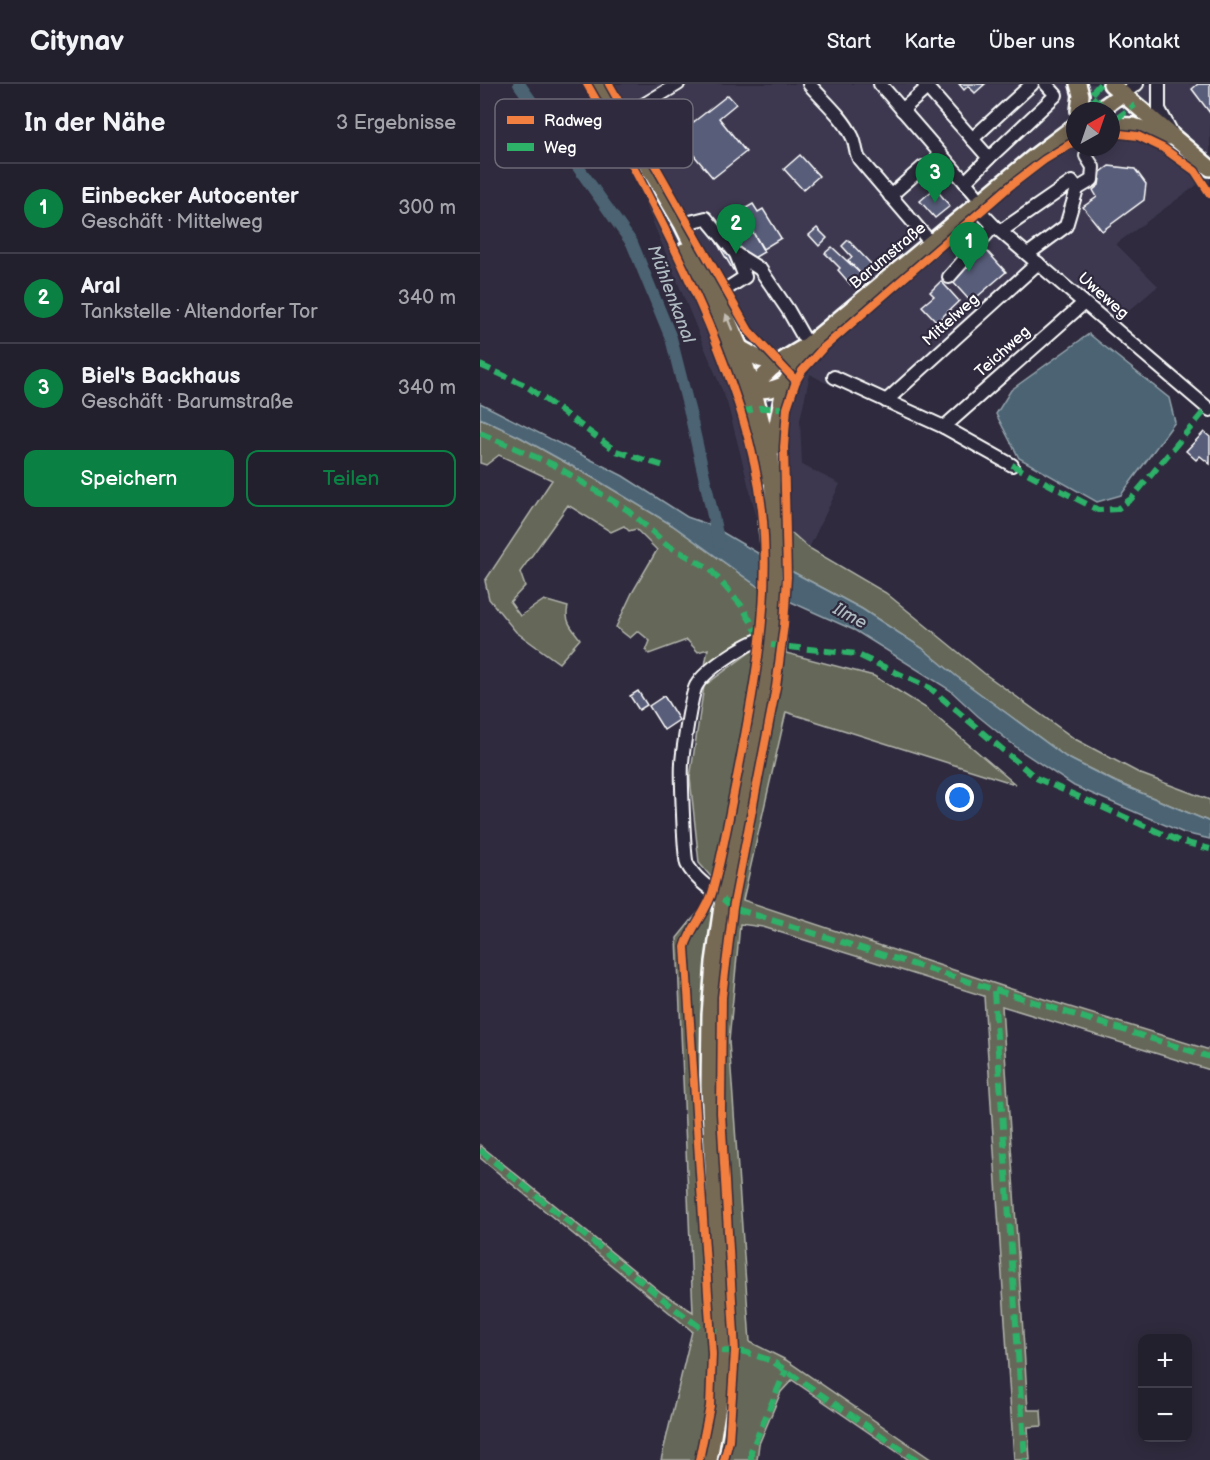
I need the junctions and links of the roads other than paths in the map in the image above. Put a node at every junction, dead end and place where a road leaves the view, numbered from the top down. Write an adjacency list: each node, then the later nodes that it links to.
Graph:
1 (599, 84): 12 (main road)
2 (678, 84): 13 (street)
3 (809, 84): 29 (street)
4 (880, 84): 16 (street, Uweweg)
5 (1032, 84): 20 (street)
6 (1046, 84): 22 (street)
7 (1078, 84): 14 (main road)
8 (1137, 84): 11 (street)
9 (1159, 84): 19 (street)
10 (925, 86): 16 (street); 20 (street)
11 (1116, 89): 15 (main road); 19 (main road)
12 (605, 99)
13 (653, 99)
14 (1080, 102)
15 (1105, 102)
16 (902, 110): 27 (street, Uweweg)
17 (1120, 125): 19 (main road)
18 (1066, 132): 30 (main road, Barumstraße)
19 (1175, 138): 26 (main road)
20 (972, 139): 22 (street)
21 (1086, 156): 28 (street)
22 (989, 158): 27 (street)
23 (923, 167): 29 (street)
24 (644, 168): 44 (main road)
25 (647, 168): 31 (main road)
26 (1210, 168)
27 (965, 182): 30 (street, Uweweg)
28 (1077, 189): 32 (street); 35 (street)
29 (890, 196): 33 (street)
30 (978, 203): 32 (street, Uweweg); 33 (main road, Barumstraße)
31 (682, 224): 34 (street); 38 (main road)
32 (997, 228): 35 (street, Uweweg); 37 (street)
33 (931, 243): 40 (main road, Barumstraße)
34 (736, 254): 38 (street); 40 (street)
35 (1028, 254): 36 (street, Uweweg)
36 (1038, 263): 39 (street, Uweweg); 47 (street, Mittelweg)
37 (949, 277)
38 (717, 294): 41 (main road, one-way to 38)
39 (1084, 303): 49 (street, Uweweg); 50 (street, Teichweg)
40 (808, 345): 42 (main road, Barumstraße); 45 (main road, Barumstraße)
41 (740, 348): 42 (main road); 46 (main road)
42 (777, 362): 46 (main road, Barumstraße)
43 (834, 377): 47 (street)
44 (737, 378): 46 (main road); 48 (main road)
45 (785, 384): 46 (main road); 51 (main road, Barumstraße)
46 (753, 388): 48 (main road, Barumstraße); 51 (main road)
47 (886, 401): 50 (street)
48 (746, 405): 53 (main road)
49 (1210, 410)
50 (944, 427): 52 (street)
51 (771, 458): 53 (main road)
52 (1012, 465)
53 (773, 518): 54 (main road)
54 (772, 636): 55 (main road); 55 (street)
55 (723, 899): 56 (main road)
56 (709, 1460)

